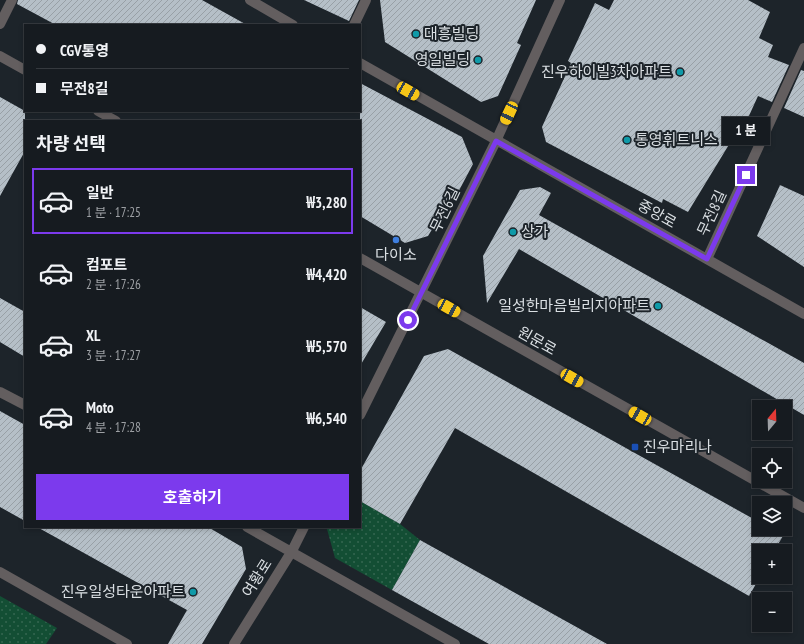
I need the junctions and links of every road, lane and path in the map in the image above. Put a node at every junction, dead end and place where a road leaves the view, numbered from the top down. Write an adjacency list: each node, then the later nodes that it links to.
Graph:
1 (12, 0): 5 (street)
2 (250, 0): 6 (street)
3 (366, 0): 7 (street)
4 (560, 0): 14 (street, 무전6길)
5 (0, 24)
6 (291, 24)
7 (354, 24)
8 (804, 48): 16 (street, 무전8길)
9 (0, 56): 11 (street)
10 (361, 64): 14 (street)
11 (24, 69)
12 (100, 112): 13 (street)
13 (114, 120)
14 (496, 141): 16 (street, 중앙로); 17 (street, 무전6길)
15 (361, 259): 17 (street, 원문로)
16 (707, 259): 18 (street, 중앙로)
17 (421, 293): 21 (street); 22 (street, 원문로)
18 (804, 314)
19 (0, 392): 20 (street)
20 (24, 404)
21 (361, 413)
22 (804, 508)
23 (249, 528): 25 (street)
24 (304, 528): 25 (street, 여황로)
25 (292, 551): 28 (street, 여황로); 29 (street)
26 (0, 572): 27 (street)
27 (127, 644)
28 (234, 644)
29 (455, 644)

